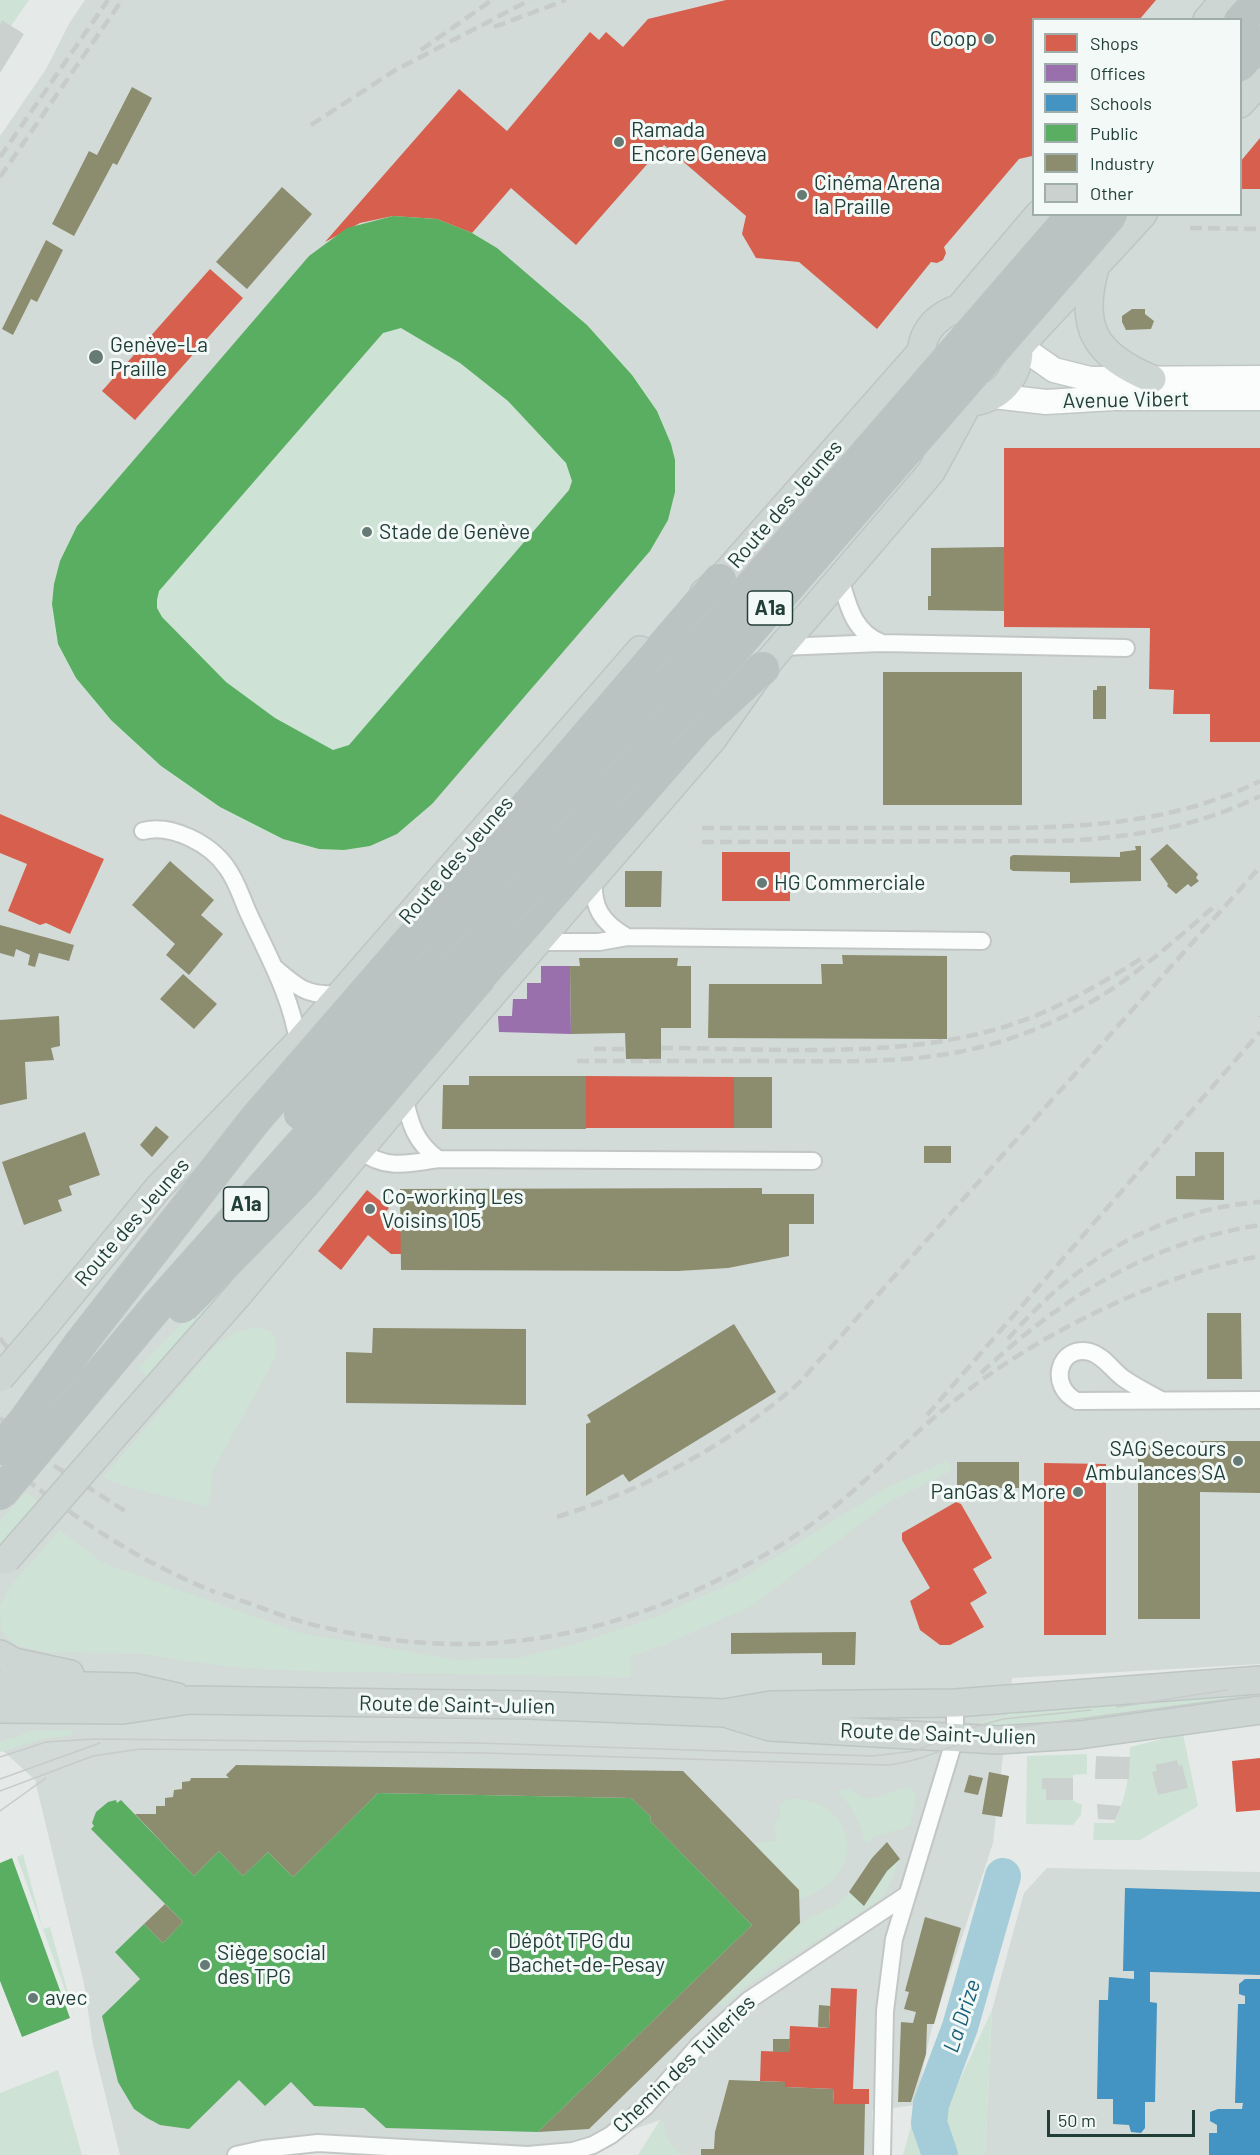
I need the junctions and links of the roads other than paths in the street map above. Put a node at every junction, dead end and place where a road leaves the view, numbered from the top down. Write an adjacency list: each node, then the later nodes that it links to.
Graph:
1 (1224, 0): 3 (main road)
2 (1259, 0): 4 (highway)
3 (1209, 18)
4 (1242, 19)
5 (1260, 42): 6 (highway)
6 (1242, 63)
7 (1260, 82): 8 (main road)
8 (1242, 102)
9 (1037, 216): 14 (main road)
10 (1072, 216): 43 (highway, A1a, bridge)
11 (1110, 216): 42 (highway, A1a, bridge)
12 (1141, 216): 13 (main road)
13 (1095, 268): 15 (main road); 18 (main road)
14 (960, 307): 15 (main road); 16 (main road)
15 (1020, 345): 18 (main road, Avenue Vibert); 20 (main road)
16 (921, 352): 20 (main road); 22 (main road, Route des Jeunes)
17 (1260, 378): 18 (main road, Avenue Vibert)
18 (1152, 379)
19 (1260, 398): 20 (main road, Avenue Vibert)
20 (981, 399): 21 (main road)
21 (840, 579): 23 (street); 25 (main road)
22 (720, 580): 32 (main road, Route des Jeunes); 43 (highway, bridge)
23 (882, 643): 24 (street); 25 (street)
24 (1126, 648)
25 (772, 657): 27 (main road); 42 (highway, bridge)
26 (143, 831): 31 (street)
27 (594, 878): 28 (street); 30 (main road)
28 (627, 937): 29 (street); 30 (street)
29 (982, 940)
30 (539, 942): 35 (main road)
31 (274, 967): 32 (street); 33 (street)
32 (342, 993): 33 (main road, Route des Jeunes)
33 (298, 1043): 34 (main road, Route des Jeunes)
34 (270, 1074): 36 (main road); 39 (main road, Route des Jeunes, bridge)
35 (405, 1096): 36 (main road); 37 (street)
36 (360, 1150): 37 (street); 46 (main road, bridge)
37 (438, 1159): 38 (street)
38 (813, 1161)
39 (0, 1378)
40 (1159, 1399): 40 (street); 41 (street)
41 (1260, 1400)
42 (70, 1413): 45 (highway, A1a, bridge)
43 (24, 1422): 44 (highway, A1a, bridge)
44 (0, 1449)
45 (0, 1494)
46 (3, 1563)
47 (0, 1654): 50 (main road)
48 (1260, 1680): 52 (main road, Route de Saint-Julien)
49 (0, 1684): 50 (main road, Route de Saint-Julien)
50 (133, 1687): 51 (main road, Route de Saint-Julien)
51 (190, 1701): 53 (main road, Route de Saint-Julien); 55 (main road, Route de Saint-Julien)
52 (955, 1703): 55 (main road, Route de Saint-Julien); 56 (street)
53 (0, 1709)
54 (1260, 1710): 56 (main road, Route de Saint-Julien)
55 (724, 1713): 56 (main road, Route de Saint-Julien)
56 (955, 1738): 57 (street)
57 (905, 1896): 58 (street, Chemin des Tuileries); 60 (street)
58 (596, 2150): 59 (street, Chemin des Tuileries)
59 (236, 2155)
60 (882, 2155)

